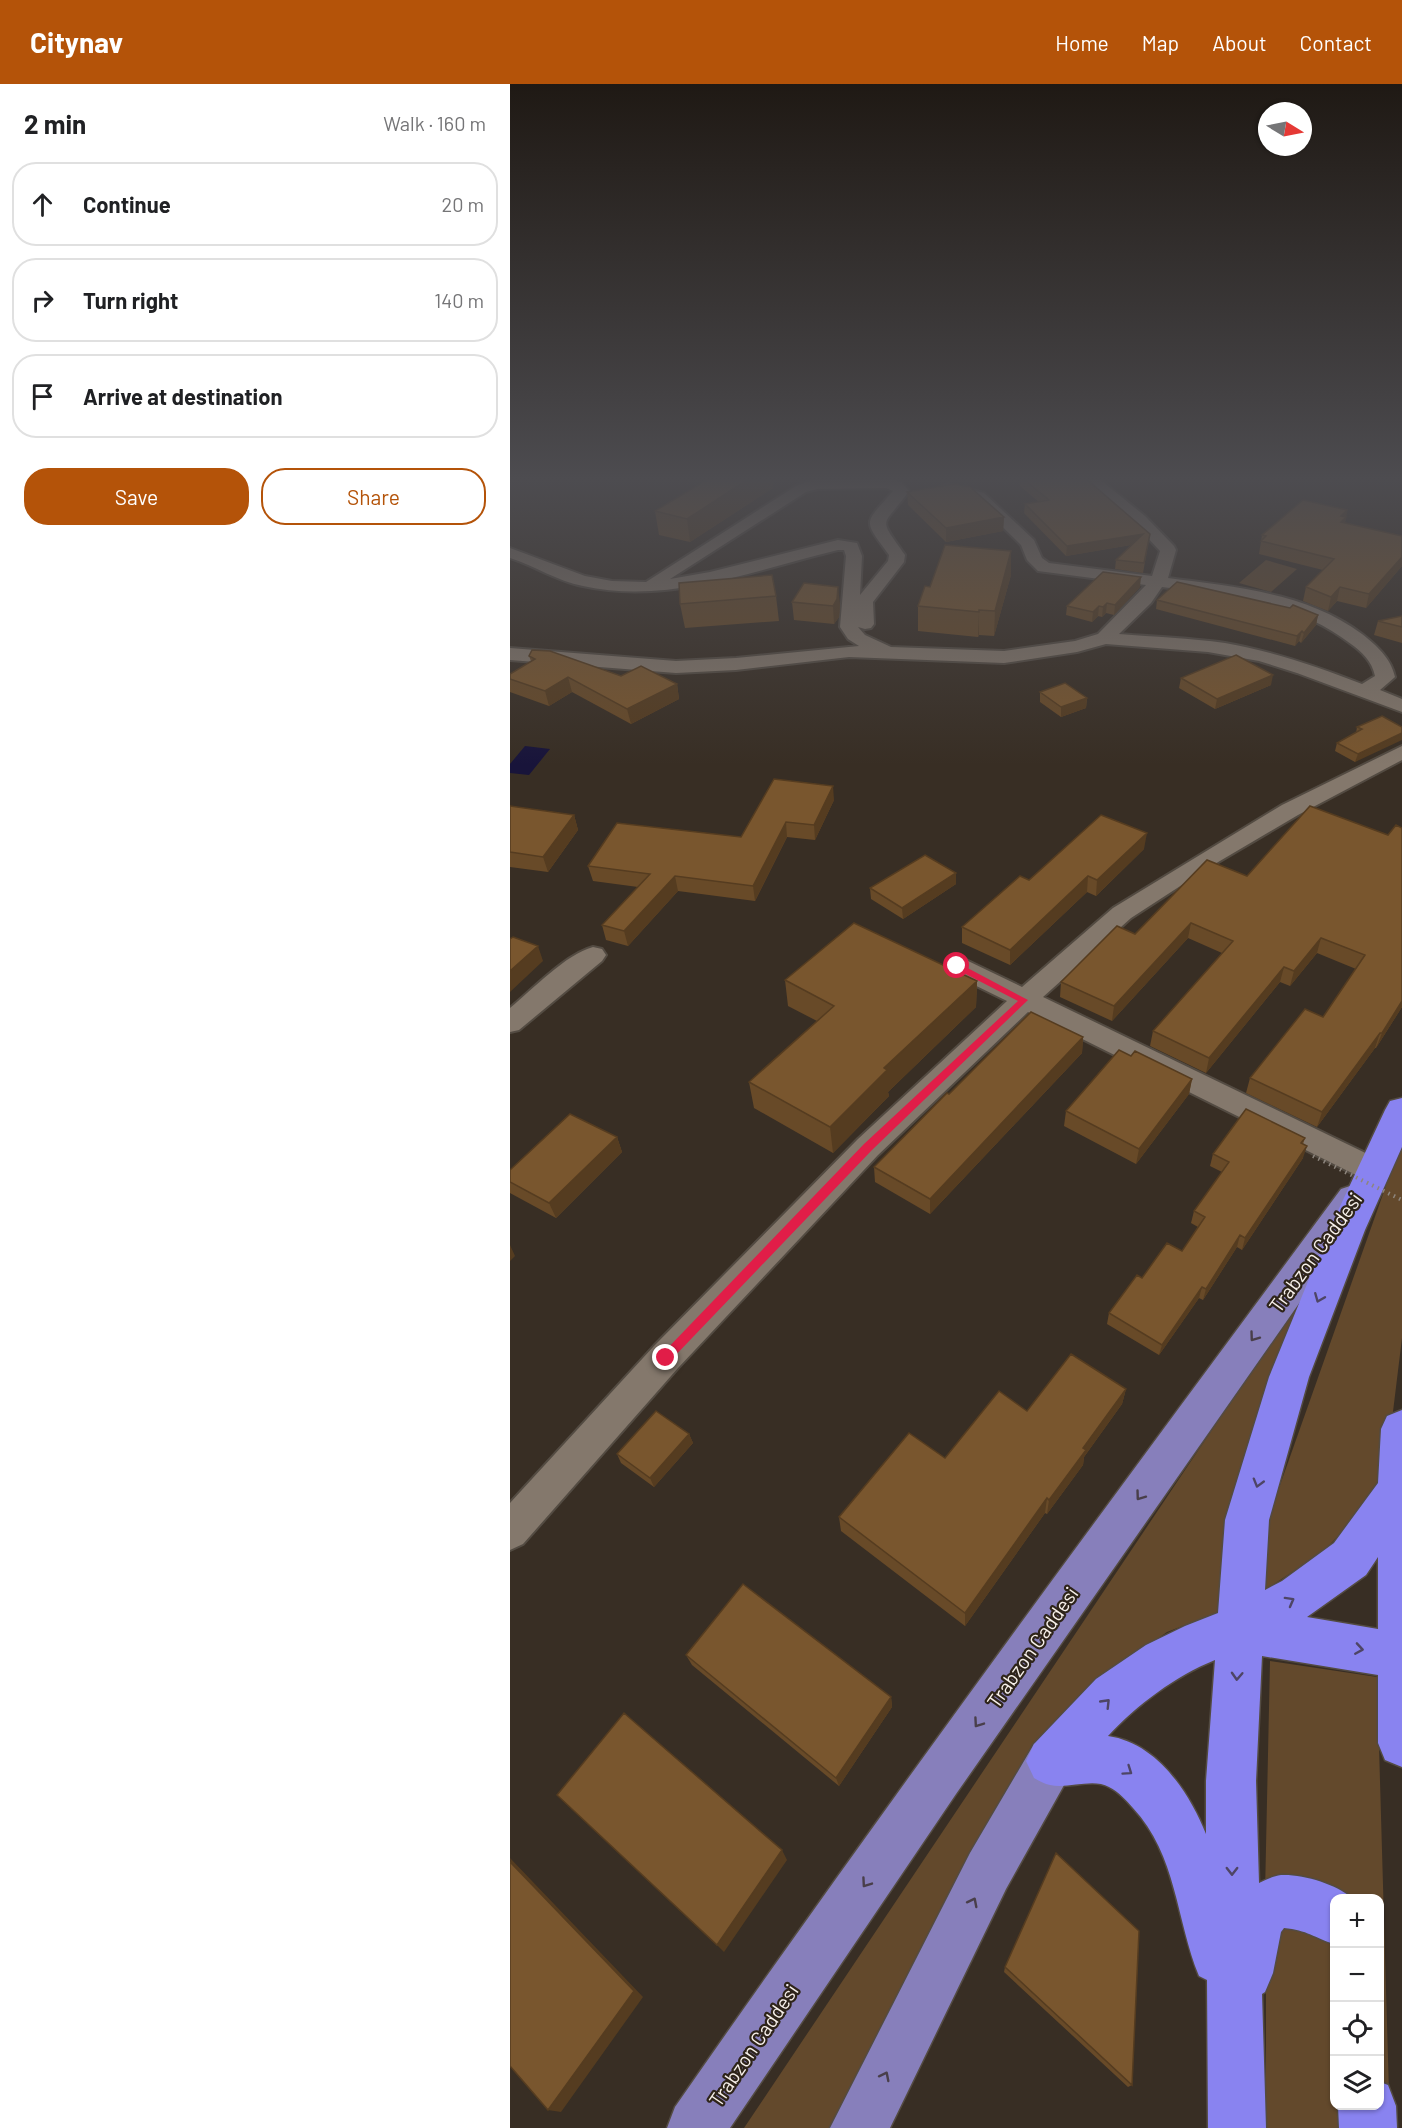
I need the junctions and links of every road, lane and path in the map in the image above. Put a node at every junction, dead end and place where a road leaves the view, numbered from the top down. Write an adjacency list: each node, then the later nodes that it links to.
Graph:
1 (562, 573): 9 (street)
2 (665, 573): 9 (street)
3 (719, 573): 9 (street)
4 (853, 573): 11 (street)
5 (887, 573): 11 (street)
6 (1093, 573): 8 (street)
7 (1163, 573): 8 (street)
8 (1159, 582): 10 (street); 13 (street)
9 (647, 586)
10 (1105, 638): 11 (street); 13 (street)
11 (881, 648): 12 (street)
12 (510, 654)
13 (1362, 691): 14 (street)
14 (1402, 706)
15 (1402, 752): 18 (street)
16 (593, 956): 19 (street)
17 (957, 966): 18 (street)
18 (1024, 1000): 22 (street); 25 (street)
19 (510, 1023)
20 (1402, 1110): 22 (highway)
21 (1313, 1156): 22 (path, bridge)
22 (1388, 1185): 26 (highway, one-way to 26); 33 (main road, Trabzon Caddesi, one-way to 33)
23 (1402, 1429): 24 (highway)
24 (1399, 1489): 26 (highway, one-way to 24); 27 (highway)
25 (510, 1532)
26 (1239, 1629): 27 (highway, one-way to 27); 29 (highway, one-way to 26); 31 (highway, one-way to 31)
27 (1401, 1655): 28 (highway)
28 (1402, 1743)
29 (1051, 1761): 31 (highway, one-way to 31); 34 (main road, one-way to 29)
30 (1330, 1913): 31 (highway)
31 (1235, 2034): 35 (main road); 36 (highway)
32 (1367, 2110): 37 (highway)
33 (696, 2128)
34 (859, 2128)
35 (1229, 2128)
36 (1237, 2128)
37 (1368, 2128)

